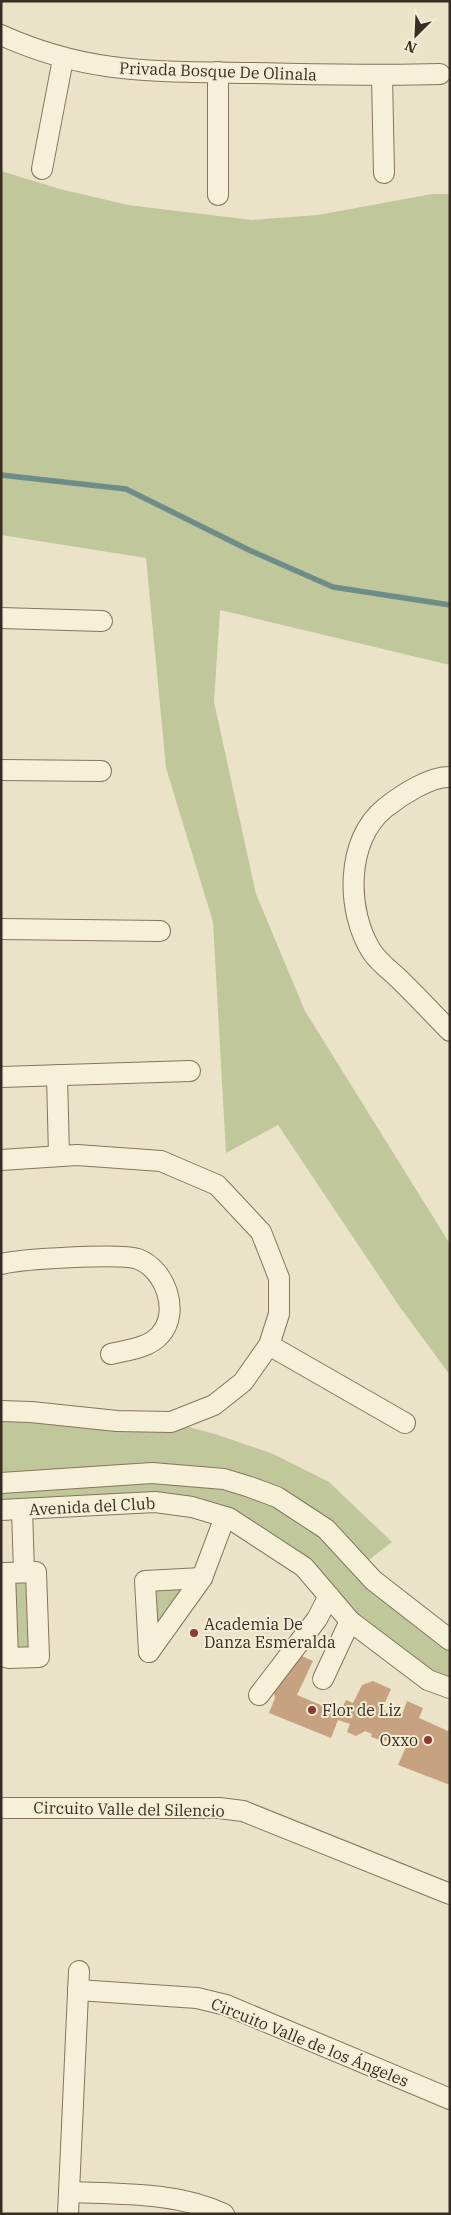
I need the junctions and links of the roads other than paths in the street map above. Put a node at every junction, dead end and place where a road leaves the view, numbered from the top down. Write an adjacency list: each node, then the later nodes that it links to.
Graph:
1 (1, 35): 2 (street, Privada Bosque De Olinala)
2 (63, 59): 3 (street, Privada Bosque De Olinala); 6 (street)
3 (218, 72): 5 (street, Privada Bosque De Olinala); 8 (street)
4 (440, 74): 5 (street, Privada Bosque De Olinala)
5 (382, 76): 7 (street)
6 (42, 169)
7 (384, 173)
8 (218, 195)
9 (1, 618): 10 (street)
10 (102, 621)
11 (1, 770): 12 (street)
12 (101, 771)
13 (450, 776): 16 (street)
14 (1, 929): 15 (street)
15 (160, 932)
16 (450, 1031)
17 (190, 1071): 18 (street)
18 (57, 1075): 19 (street); 20 (street)
19 (1, 1077)
20 (59, 1156): 21 (street); 23 (street)
21 (1, 1160)
22 (1, 1264): 24 (street)
23 (269, 1345): 25 (street); 26 (street)
24 (111, 1354)
25 (1, 1411)
26 (405, 1423)
27 (152, 1473): 28 (street, Avenida del Club); 29 (street); 37 (street, Avenida del Club)
28 (1, 1483)
29 (155, 1502): 30 (street, Avenida del Club); 32 (street, Avenida del Club)
30 (22, 1509): 31 (street, Avenida del Club); 33 (street)
31 (1, 1510)
32 (224, 1517): 34 (street); 35 (street, Avenida del Club)
33 (24, 1572)
34 (202, 1578)
35 (329, 1596): 36 (street, Avenida del Club); 40 (street)
36 (350, 1621): 38 (street); 39 (street, Avenida del Club)
37 (450, 1640)
38 (323, 1679)
39 (450, 1688)
40 (259, 1695)
41 (1, 1808): 42 (street, Circuito Valle del Silencio)
42 (450, 1894)
43 (450, 2099): 44 (street, Circuito Valle de los Ángeles)
44 (69, 2192): 45 (street, Circuito Valle de los Ángeles); 46 (street)
45 (68, 2214)
46 (224, 2214)

